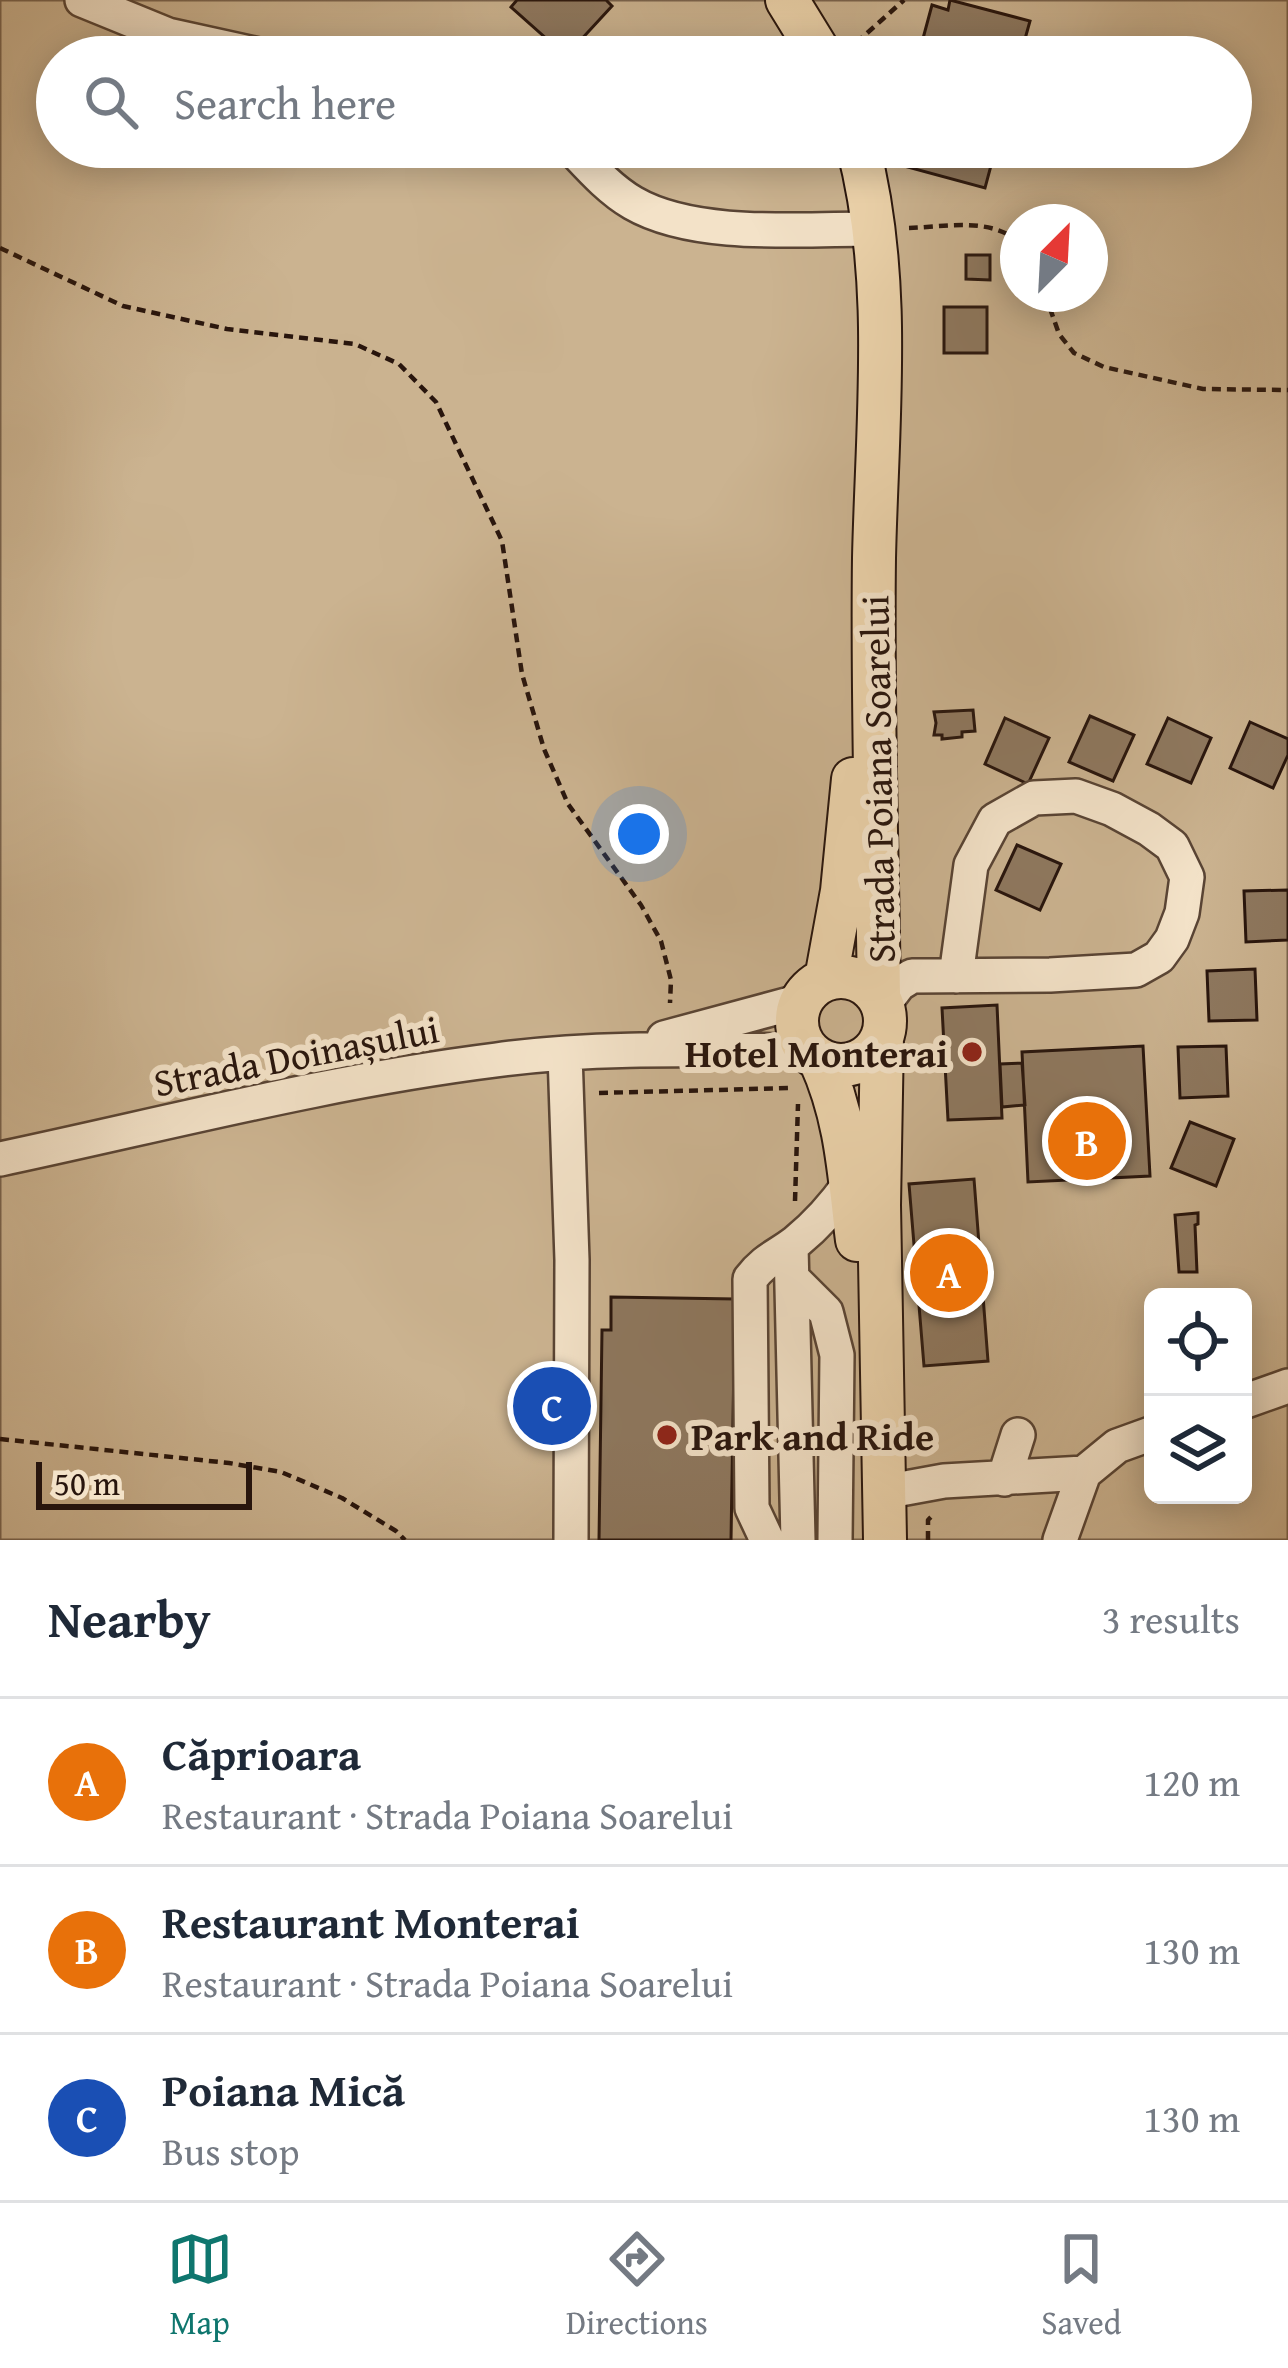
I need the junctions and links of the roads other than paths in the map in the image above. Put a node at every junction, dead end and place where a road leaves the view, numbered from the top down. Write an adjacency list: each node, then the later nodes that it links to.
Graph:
1 (82, 0): 3 (street)
2 (788, 0): 4 (main road)
3 (173, 36)
4 (819, 36)
5 (591, 168): 7 (street)
6 (862, 168): 7 (main road, Strada Poiana Soarelui)
7 (873, 230): 8 (main road, Strada Poiana Soarelui)
8 (874, 560): 10 (main road, Strada Poiana Soarelui); 11 (main road, Strada Poiana Soarelui)
9 (956, 976): 9 (street); 11 (street)
10 (813, 990): 11 (main road); 12 (street, Strada Doinașului); 14 (main road)
11 (881, 1013): 14 (main road); 24 (main road, Strada Poiana Soarelui)
12 (611, 1050): 13 (street, Strada Doinașului); 14 (street, Strada Doinașului)
13 (565, 1054): 15 (street, Strada Doinașului); 30 (street)
14 (814, 1055): 16 (main road, Strada Poiana Soarelui)
15 (0, 1159)
16 (850, 1183): 17 (street); 19 (main road, Strada Poiana Soarelui)
17 (793, 1246): 18 (street); 27 (street); 29 (street)
18 (833, 1333): 19 (street); 32 (street)
19 (874, 1380): 24 (main road, Strada Poiana Soarelui)
20 (1288, 1386): 21 (street)
21 (1252, 1399)
22 (1018, 1435): 26 (street)
23 (1144, 1436): 25 (street)
24 (882, 1439): 28 (main road, Strada Poiana Soarelui)
25 (1084, 1474): 26 (street); 34 (street)
26 (1004, 1479): 28 (street)
27 (752, 1483): 29 (street); 31 (street)
28 (884, 1492): 33 (main road, Strada Poiana Soarelui)
29 (798, 1526)
30 (572, 1540)
31 (767, 1540)
32 (835, 1540)
33 (885, 1540)
34 (1060, 1540)

